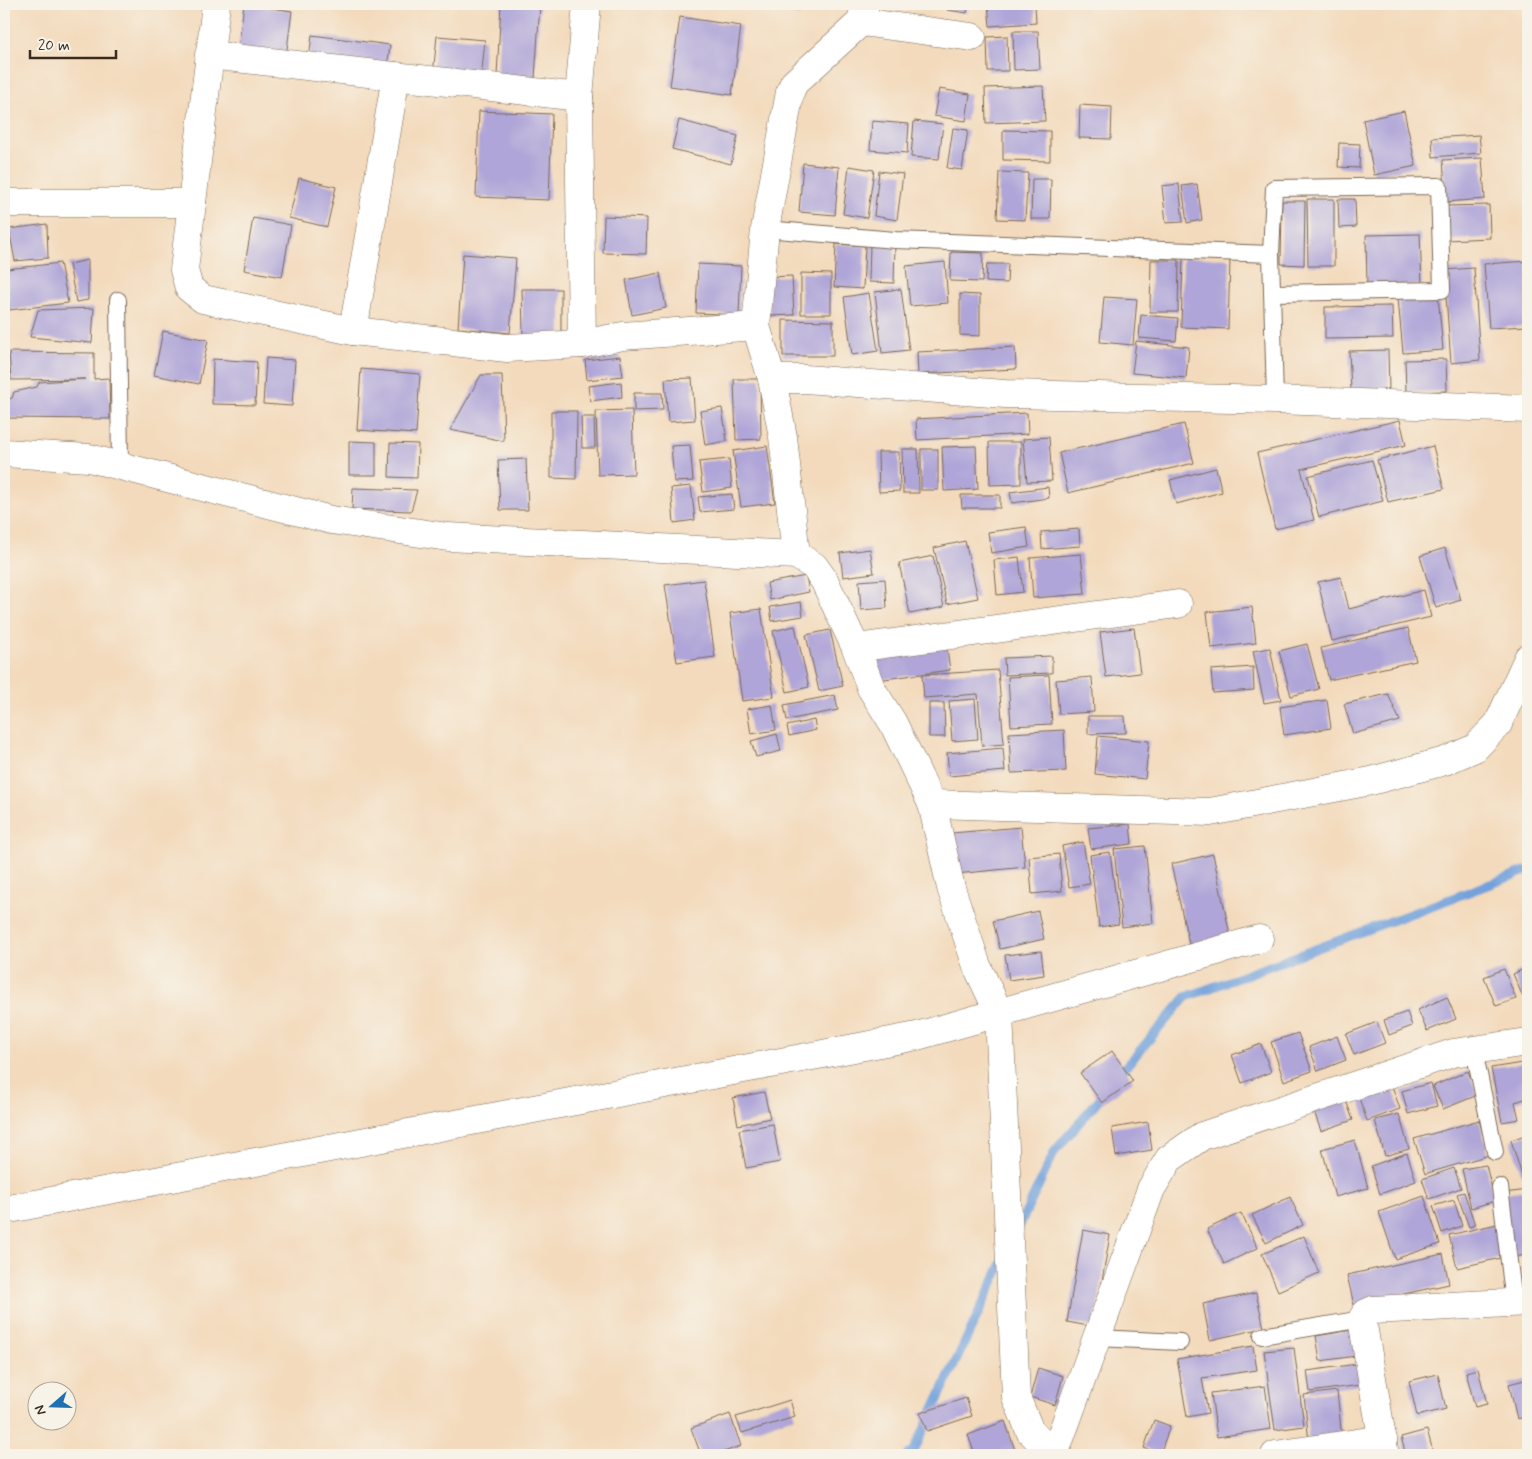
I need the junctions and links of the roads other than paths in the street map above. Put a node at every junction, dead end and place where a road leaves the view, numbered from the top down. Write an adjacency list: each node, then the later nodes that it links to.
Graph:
1 (216, 4): 5 (street)
2 (587, 4): 7 (street)
3 (863, 13): 4 (street); 10 (street)
4 (972, 38)
5 (209, 55): 6 (street); 9 (street)
6 (396, 76): 7 (street); 15 (street)
7 (578, 97): 16 (street)
8 (4, 203): 9 (street)
9 (192, 203): 15 (street)
10 (765, 229): 11 (lane); 14 (street)
11 (1271, 254): 12 (lane); 12 (lane)
12 (1272, 293): 18 (lane)
13 (118, 300): 21 (lane)
14 (756, 326): 16 (street); 17 (street)
15 (353, 331): 16 (street)
16 (582, 344)
17 (772, 380): 18 (street); 22 (street)
18 (1275, 400): 19 (street)
19 (1528, 409)
20 (4, 453): 21 (street)
21 (120, 466): 22 (street)
22 (796, 555): 24 (street)
23 (1178, 604): 24 (street)
24 (856, 648): 26 (street)
25 (1528, 658): 26 (street)
26 (932, 804): 28 (street)
27 (1259, 939): 28 (street)
28 (999, 1013): 33 (street); 40 (street)
29 (1528, 1042): 30 (street)
30 (1474, 1050): 31 (lane); 37 (street)
31 (1495, 1152)
32 (1500, 1187): 34 (lane)
33 (4, 1210)
34 (1521, 1303): 35 (street)
35 (1362, 1319): 36 (lane); 39 (street)
36 (1262, 1336)
37 (1097, 1338): 38 (lane); 40 (street)
38 (1180, 1342)
39 (1384, 1447): 41 (street)
40 (1054, 1455)
41 (1275, 1455)

